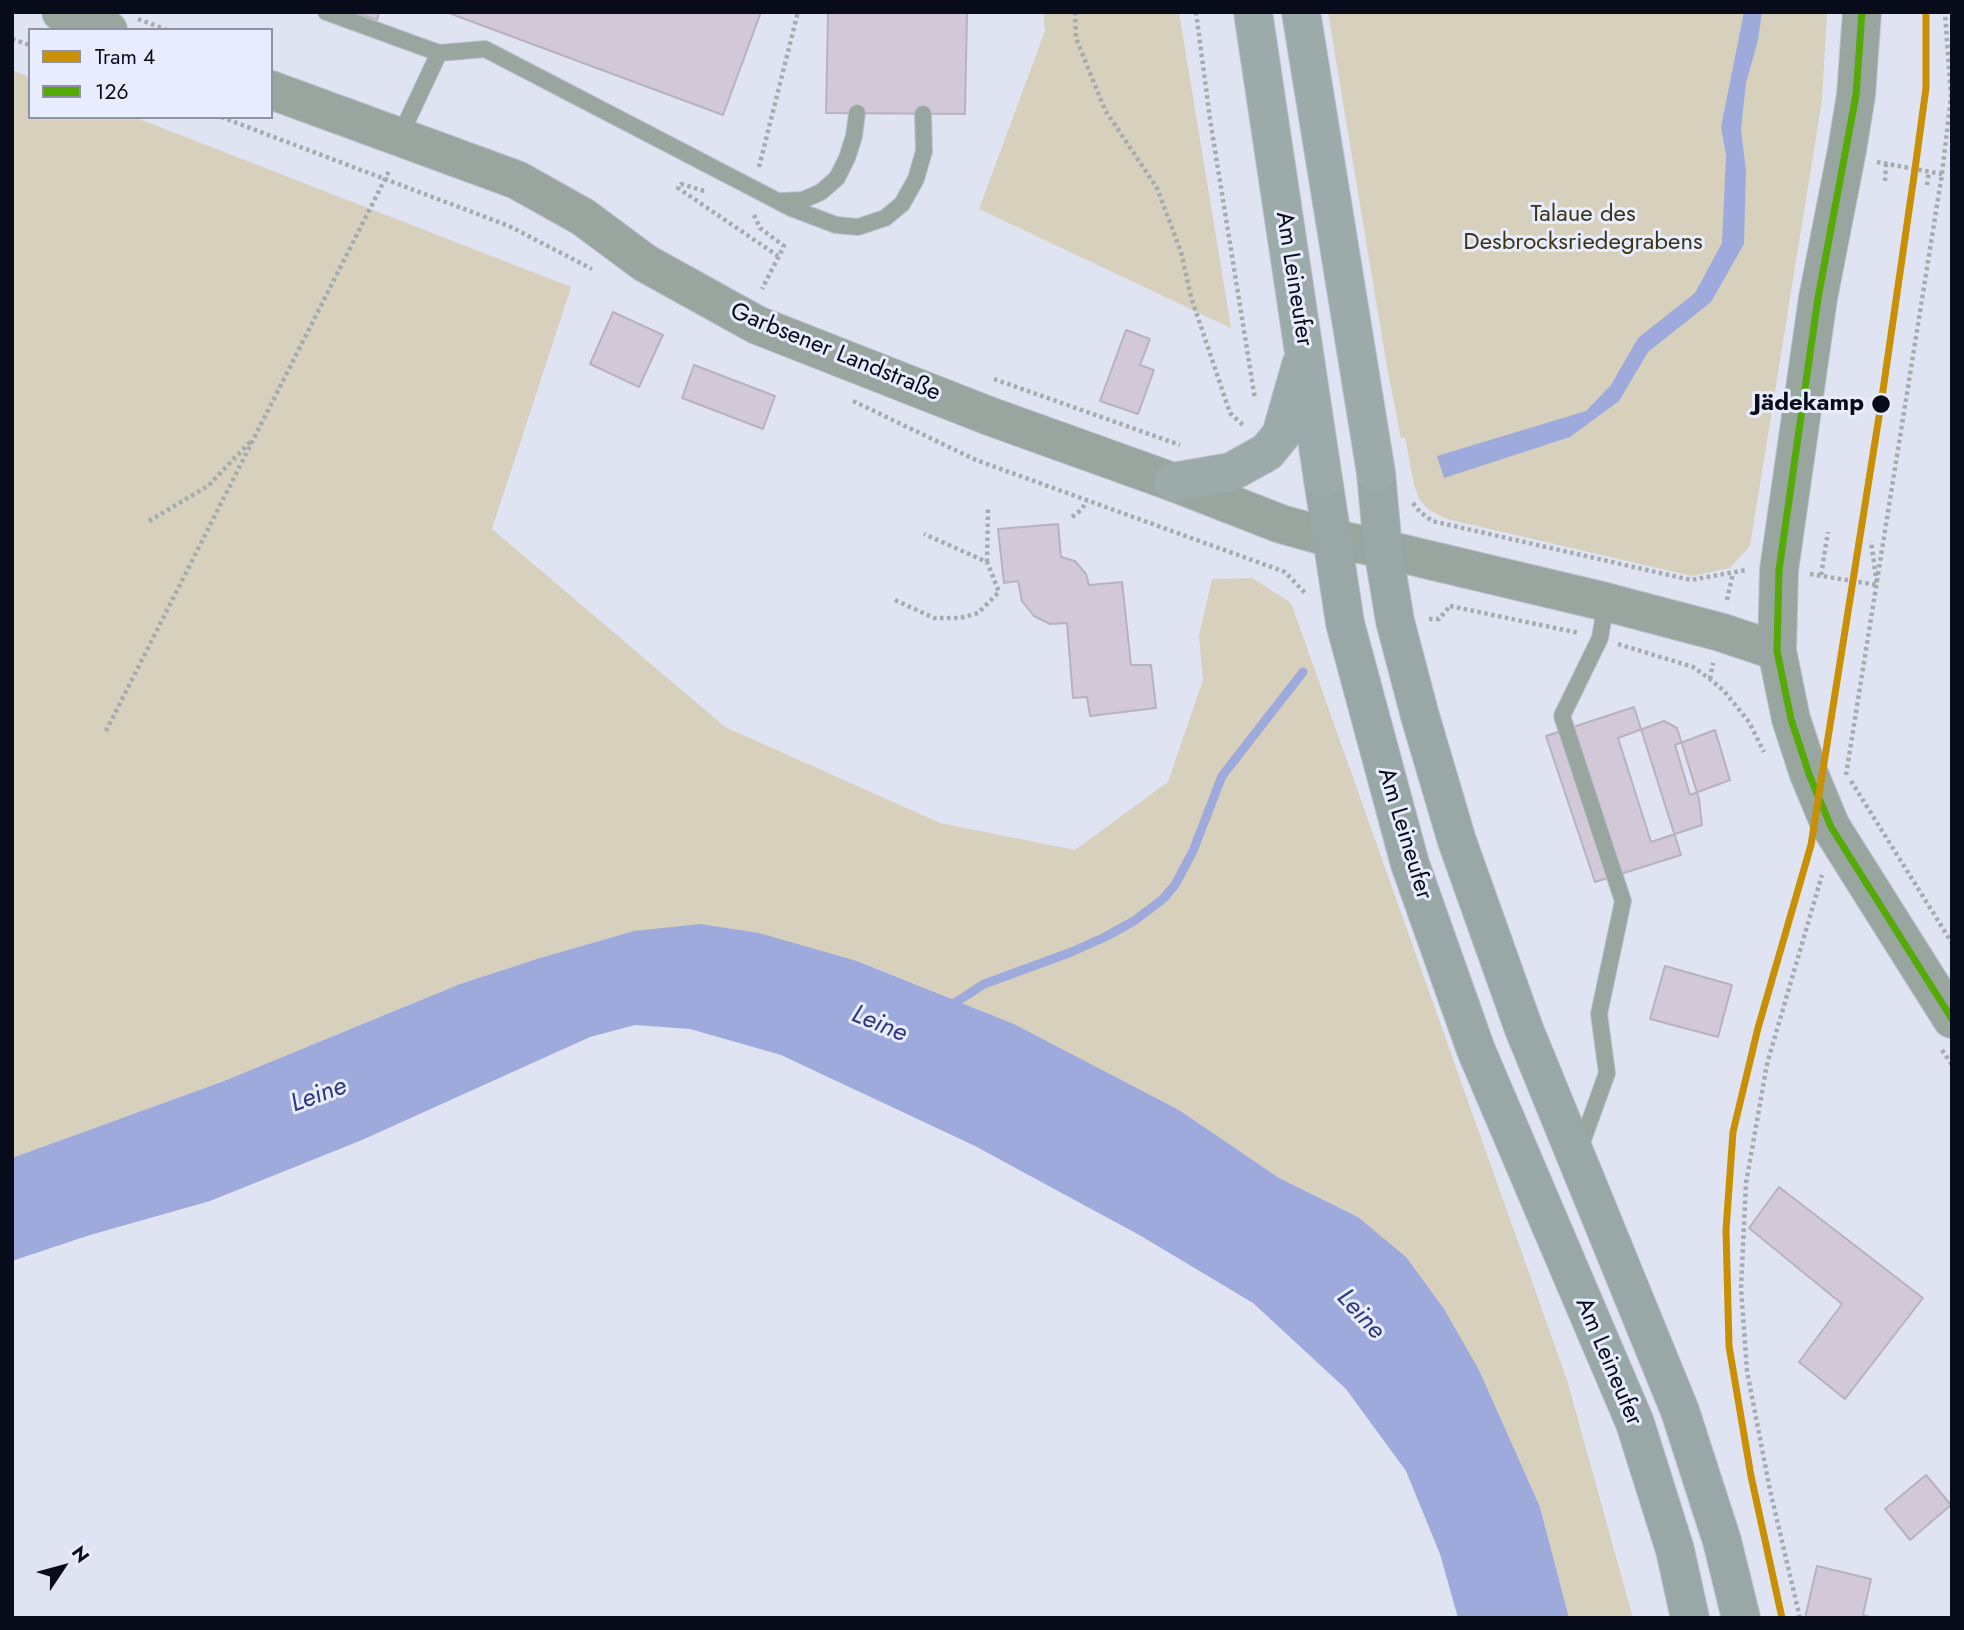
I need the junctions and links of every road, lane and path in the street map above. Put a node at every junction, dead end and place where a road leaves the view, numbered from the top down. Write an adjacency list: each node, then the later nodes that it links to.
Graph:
1 (61, 12): 10 (street)
2 (326, 12): 11 (lane)
3 (798, 12): 21 (path)
4 (1075, 12): 29 (path)
5 (1196, 12): 28 (path)
6 (1253, 12): 26 (highway, Am Leineufer)
7 (1301, 12): 32 (highway, Am Leineufer)
8 (1861, 12): 52 (street)
9 (1944, 12): 17 (path)
10 (103, 28)
11 (439, 53): 15 (lane); 21 (lane)
12 (273, 91): 15 (street, Garbsener Landstraße)
13 (857, 113): 23 (lane)
14 (923, 114): 23 (lane)
15 (402, 139): 34 (street, Garbsener Landstraße)
16 (1929, 172): 17 (path); 19 (path); 20 (path)
17 (1942, 174): 48 (path)
18 (386, 180): 30 (path)
19 (1885, 181)
20 (1927, 185)
21 (753, 188): 23 (lane); 24 (path)
22 (715, 194): 24 (path)
23 (779, 201)
24 (778, 256): 25 (path)
25 (760, 293)
26 (1305, 352): 33 (highway, Am Leineufer); 34 (highway)
27 (989, 377): 31 (path)
28 (1255, 399)
29 (1246, 427)
30 (256, 436): 38 (path); 53 (path)
31 (1183, 446)
32 (1376, 474): 44 (main road, Am Leineufer)
33 (1323, 480): 42 (main road, Am Leineufer)
34 (1173, 482): 42 (street, Garbsener Landstraße)
35 (1087, 500): 37 (path)
36 (988, 508): 45 (path)
37 (1072, 517)
38 (149, 521)
39 (1432, 521): 46 (path)
40 (1828, 532): 47 (path)
41 (924, 534): 45 (path)
42 (1331, 538): 44 (street, Garbsener Landstraße); 59 (main road, Am Leineufer)
43 (1871, 541): 48 (path)
44 (1384, 549): 51 (street); 58 (main road, Am Leineufer)
45 (987, 562): 49 (path)
46 (1733, 573)
47 (1821, 575)
48 (1877, 585): 56 (path)
49 (895, 600)
50 (1450, 606): 51 (path)
51 (1603, 620): 52 (street); 54 (path); 58 (lane)
52 (1777, 651): 57 (street)
53 (106, 731)
54 (1767, 757)
55 (1824, 868): 61 (path)
56 (1952, 943)
57 (1952, 1019)
58 (1576, 1160): 60 (main road, Am Leineufer)
59 (1690, 1618)
60 (1741, 1618)
61 (1800, 1618)

